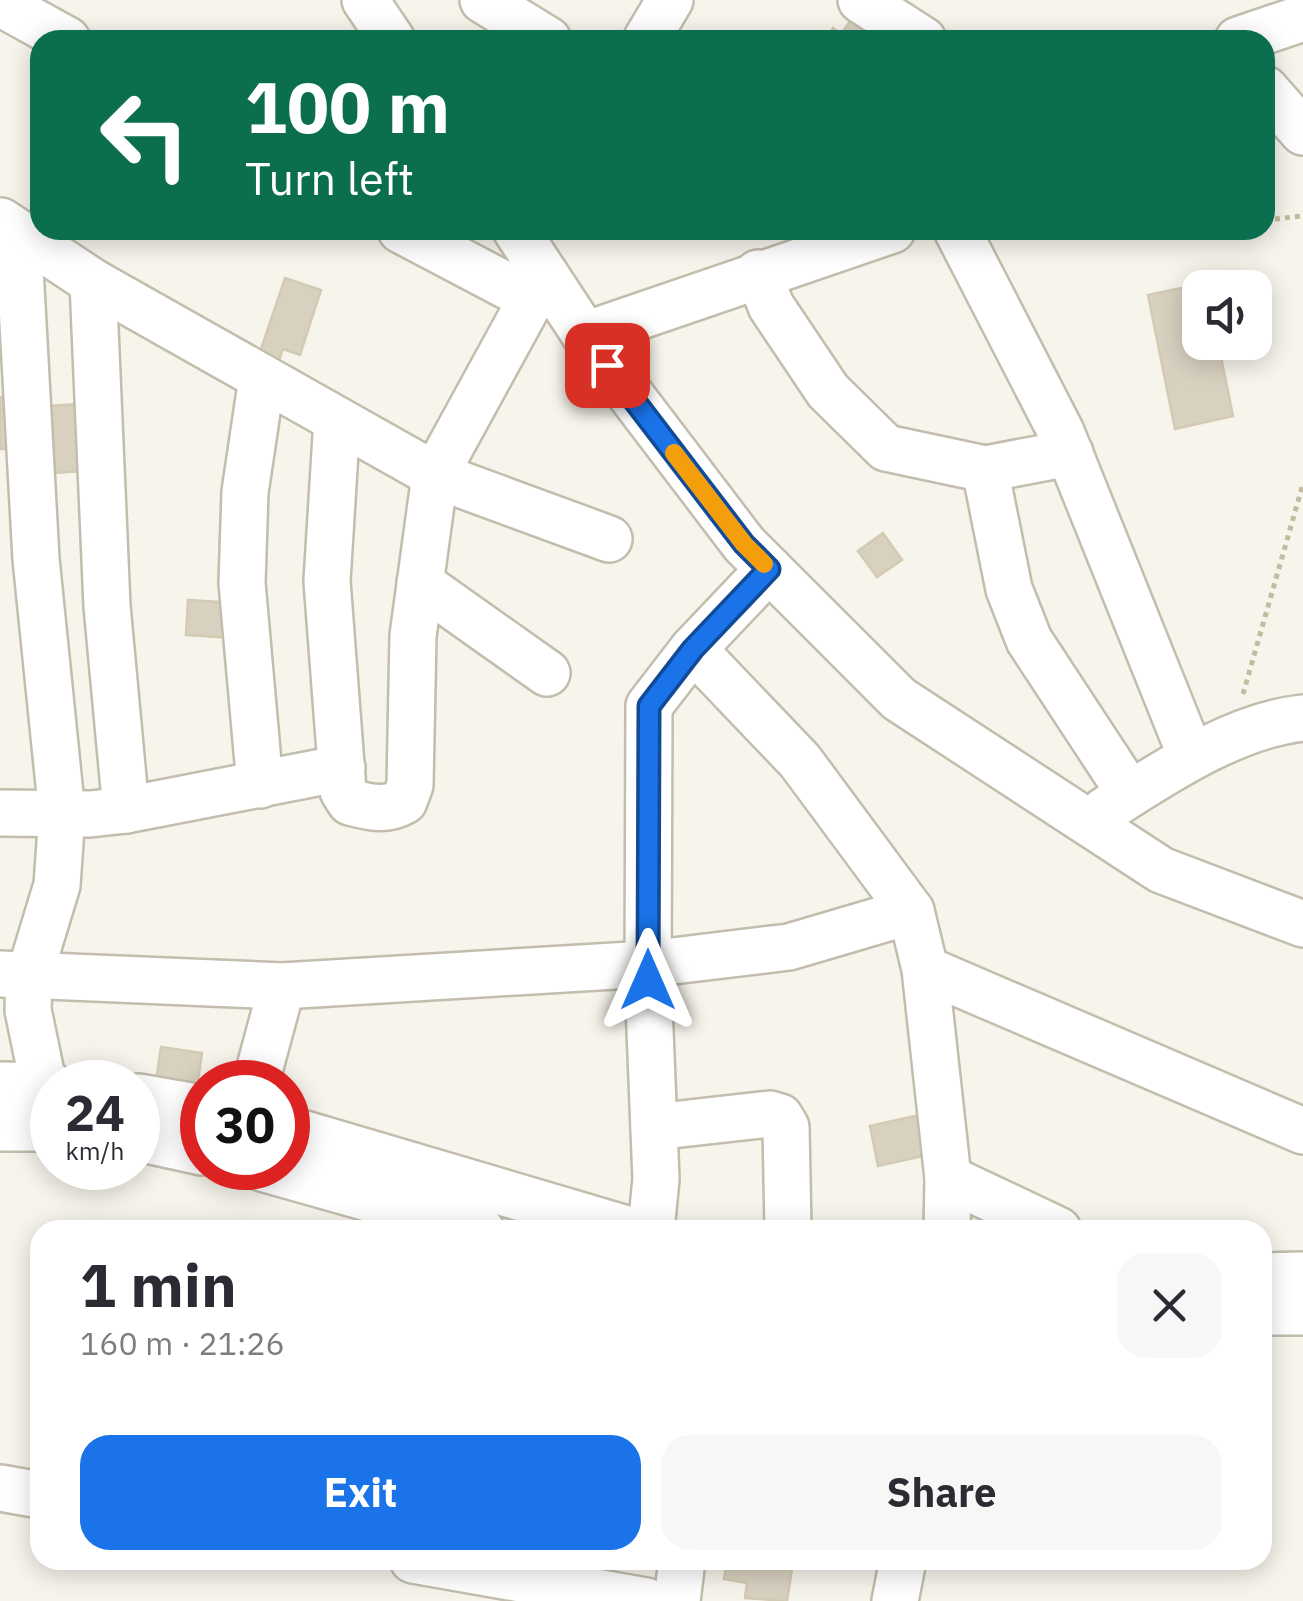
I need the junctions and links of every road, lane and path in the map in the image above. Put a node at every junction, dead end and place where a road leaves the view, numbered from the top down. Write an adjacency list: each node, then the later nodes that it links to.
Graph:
1 (366, 0): 8 (street)
2 (483, 0): 9 (street)
3 (670, 0): 10 (street)
4 (862, 0): 11 (street)
5 (5, 10): 7 (street)
6 (1303, 18): 12 (street)
7 (47, 30)
8 (386, 30)
9 (532, 30)
10 (652, 30)
11 (908, 30)
12 (1268, 30)
13 (1275, 100): 14 (street)
14 (1303, 132)
15 (1303, 216): 16 (path)
16 (1275, 219)
17 (9, 226): 19 (street); 46 (street)
18 (30, 240): 25 (street)
19 (30, 240)
20 (425, 240): 26 (street)
21 (520, 240): 26 (street)
22 (847, 240): 24 (street)
23 (962, 240): 30 (street)
24 (758, 273): 27 (street); 31 (street)
25 (94, 282): 28 (street); 44 (street)
26 (538, 286): 27 (street); 32 (street)
27 (585, 335): 35 (street)
28 (262, 378): 29 (street); 42 (street)
29 (337, 420): 32 (street); 41 (street)
30 (1070, 453): 31 (street); 40 (street)
31 (984, 469): 43 (street)
32 (434, 476): 34 (street); 36 (street)
33 (1303, 484): 40 (path)
34 (609, 539)
35 (769, 569): 37 (street); 47 (street)
36 (420, 583): 38 (street); 41 (street)
37 (693, 649): 48 (street); 50 (street)
38 (546, 673)
39 (1303, 718): 40 (street)
40 (1211, 748): 43 (street)
41 (342, 768): 42 (street)
42 (260, 784): 44 (street)
43 (1130, 794): 47 (street)
44 (126, 810): 46 (street)
45 (0, 813): 46 (street)
46 (62, 814): 52 (street)
47 (1086, 821): 49 (street)
48 (912, 910): 50 (street); 51 (street)
49 (1303, 924)
50 (648, 964): 53 (street); 57 (street)
51 (924, 968): 59 (street); 61 (street)
52 (14, 976): 53 (street); 54 (street)
53 (282, 986): 55 (street)
54 (35, 1060)
55 (262, 1060)
56 (30, 1108): 58 (street)
57 (654, 1127): 65 (street); 66 (street)
58 (0, 1128)
59 (1303, 1132)
60 (310, 1136): 64 (street)
61 (948, 1178): 67 (street); 68 (street)
62 (310, 1182): 63 (street)
63 (446, 1220)
64 (596, 1220)
65 (651, 1220)
66 (788, 1220)
67 (947, 1220)
68 (1037, 1220)
69 (1303, 1275): 70 (street)
70 (1272, 1276)
71 (1272, 1312): 72 (street)
72 (1303, 1312)
73 (0, 1488): 74 (street)
74 (30, 1493)
75 (471, 1570): 78 (street)
76 (681, 1570): 79 (street)
77 (901, 1570): 80 (street)
78 (646, 1601)
79 (676, 1601)
80 (895, 1601)

